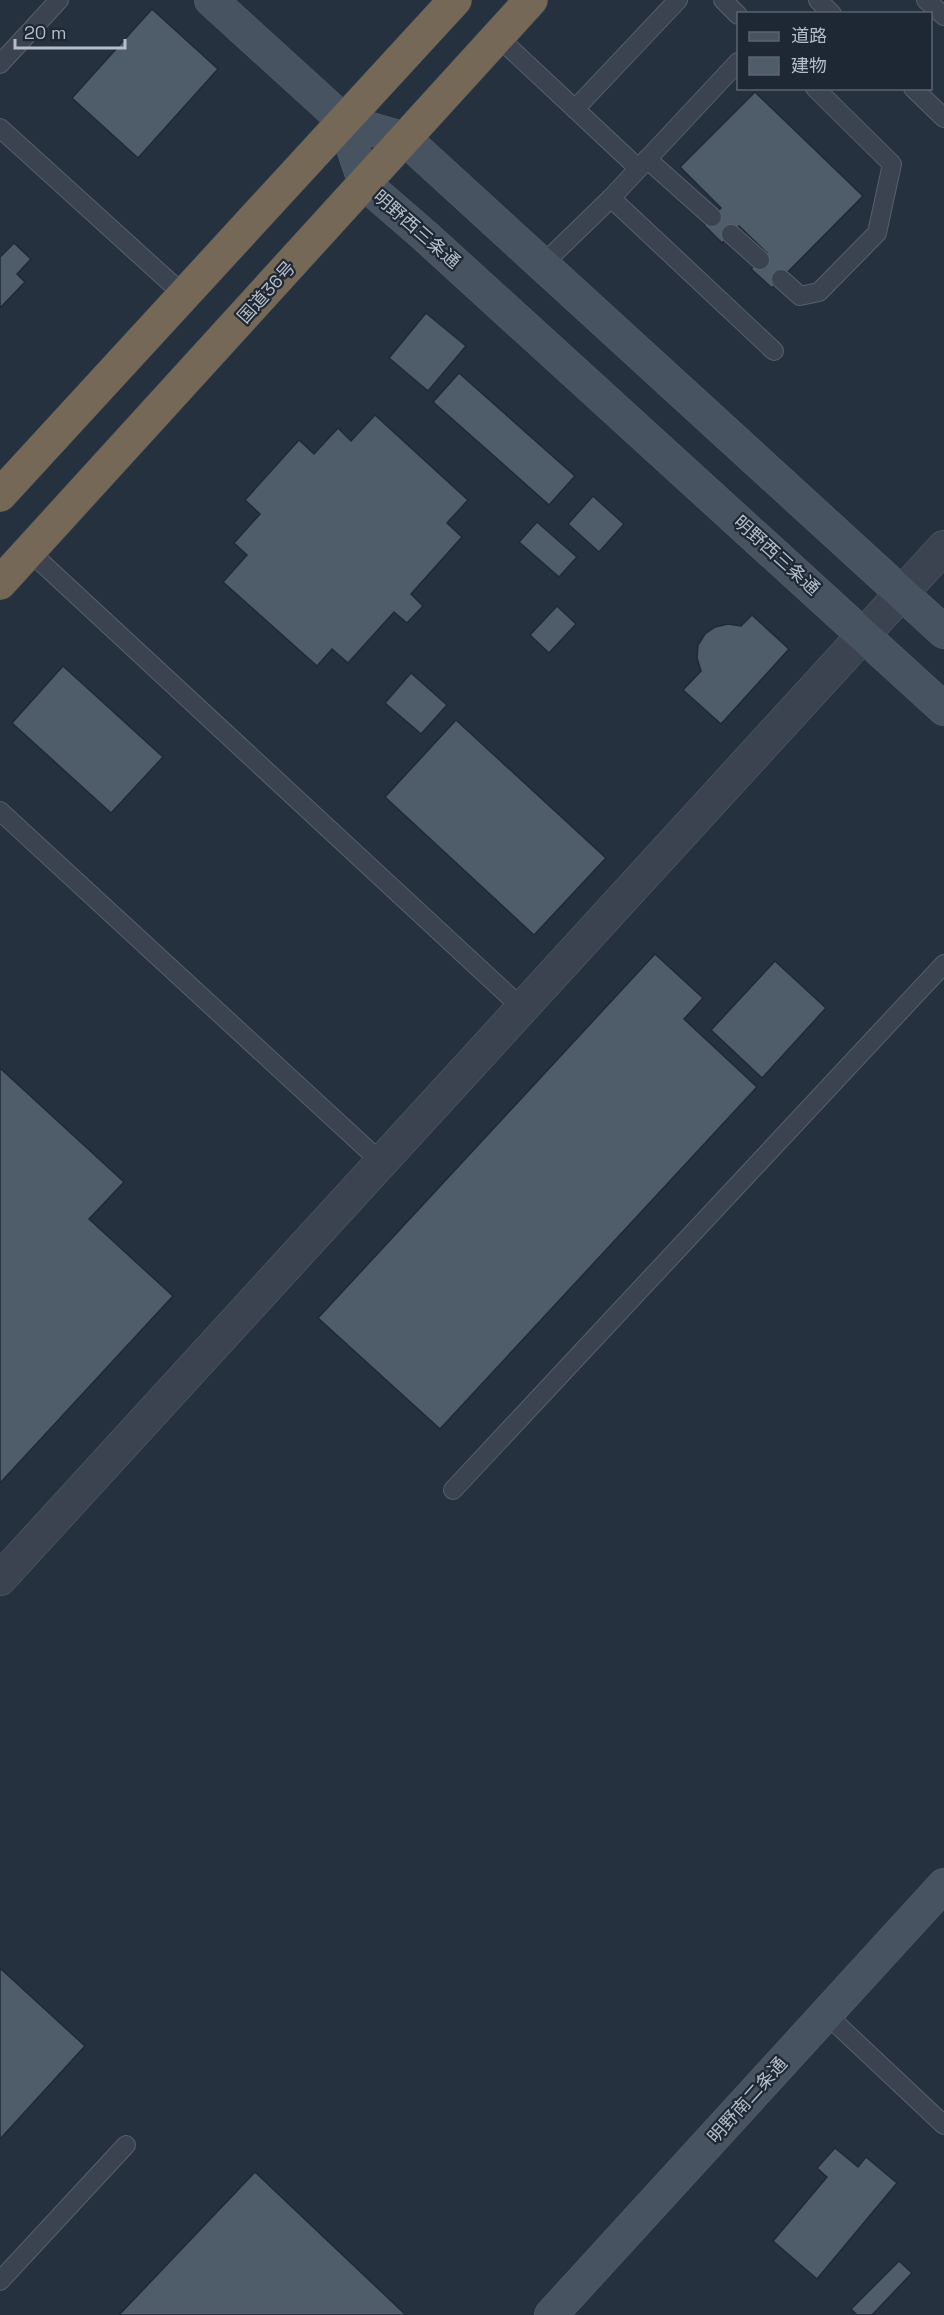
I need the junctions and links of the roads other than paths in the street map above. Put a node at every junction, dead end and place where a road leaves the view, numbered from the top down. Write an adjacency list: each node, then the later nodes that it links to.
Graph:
1 (58, 0): 14 (lane)
2 (212, 0): 19 (street)
3 (455, 0): 19 (highway)
4 (531, 0): 12 (highway, 国道36号)
5 (678, 0): 17 (lane)
6 (723, 0): 10 (lane)
7 (818, 0): 9 (lane)
8 (926, 0): 11 (lane)
9 (830, 12)
10 (737, 14)
11 (944, 16)
12 (498, 37): 17 (lane); 21 (highway, 国道36号)
13 (737, 63): 22 (lane)
14 (0, 64)
15 (817, 90): 29 (lane)
16 (915, 90): 18 (lane)
17 (575, 109): 22 (lane)
18 (944, 118)
19 (344, 121): 21 (street); 23 (street, 明野西三条通); 30 (highway)
20 (0, 128): 30 (lane)
21 (405, 139): 23 (highway, 国道36号); 28 (street)
22 (642, 163): 24 (lane); 25 (lane)
23 (365, 184): 34 (highway, 国道36号); 38 (street, 明野西三条通)
24 (611, 198): 28 (lane); 31 (lane)
25 (712, 217)
26 (731, 234): 27 (lane)
27 (760, 260)
28 (543, 264): 36 (street)
29 (781, 279)
30 (184, 295): 32 (highway)
31 (774, 351)
32 (0, 495)
33 (944, 547): 36 (street)
34 (29, 551): 35 (highway, 国道36号); 42 (lane)
35 (0, 583)
36 (902, 594): 37 (street); 38 (street)
37 (944, 632)
38 (864, 635): 39 (street, 明野西三条通); 42 (street)
39 (944, 709)
40 (0, 811): 43 (lane)
41 (944, 964): 44 (lane)
42 (522, 1008): 43 (street)
43 (381, 1162): 45 (street)
44 (453, 1490)
45 (0, 1580)
46 (944, 1885): 47 (street, 明野南二条通)
47 (826, 2014): 48 (lane); 51 (street, 明野南二条通)
48 (944, 2125)
49 (126, 2145): 50 (lane)
50 (0, 2281)
51 (551, 2315)

